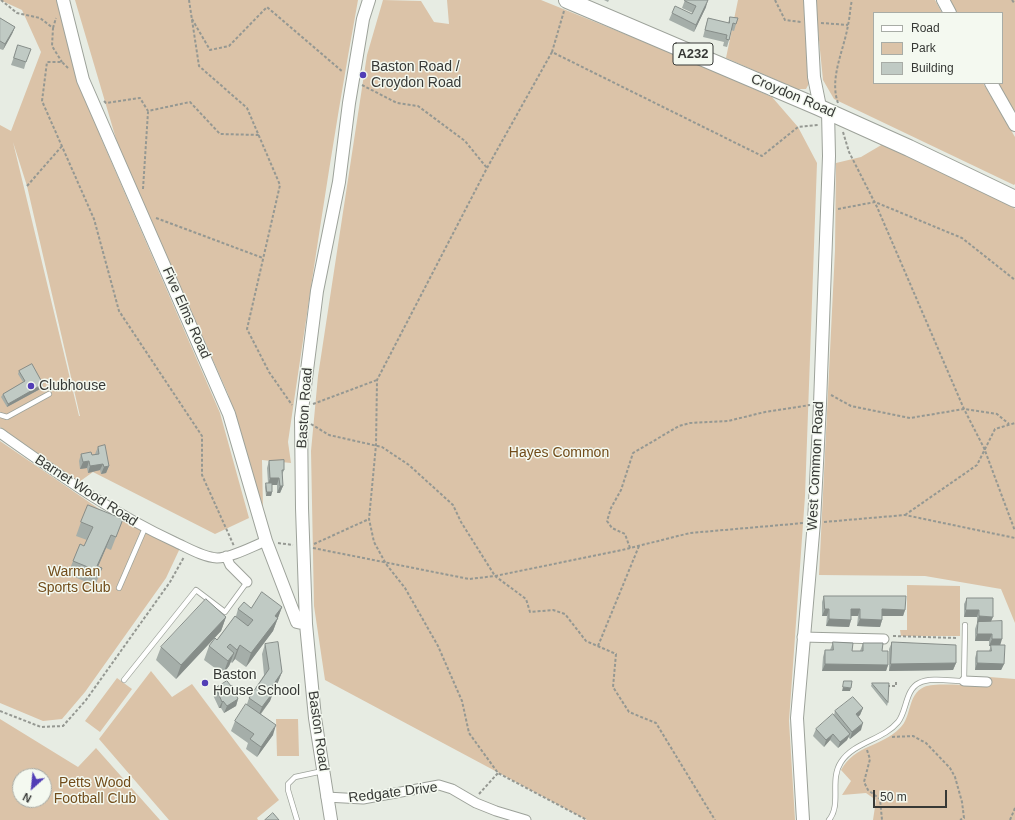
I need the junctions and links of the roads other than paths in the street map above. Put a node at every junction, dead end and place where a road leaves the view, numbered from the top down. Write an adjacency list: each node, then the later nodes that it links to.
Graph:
1 (63, 0): 15 (street, Five Elms Road)
2 (369, 0): 19 (street, Baston Road)
3 (567, 0): 8 (highway, Croydon Road / A232)
4 (810, 0): 8 (street, West Common Road)
5 (943, 0): 6 (street)
6 (949, 12)
7 (992, 84): 9 (street)
8 (828, 114): 10 (highway, Croydon Road / A232); 21 (street, West Common Road)
9 (1015, 125)
10 (1015, 199)
11 (49, 394): 12 (lane)
12 (0, 415)
13 (0, 433): 14 (street, Barnet Wood Road)
14 (145, 528): 16 (street, Barnet Wood Road); 18 (lane)
15 (266, 542): 16 (street, Barnet Wood Road); 19 (street, Five Elms Road)
16 (226, 556): 17 (street)
17 (247, 582): 23 (lane)
18 (119, 588)
19 (306, 624): 26 (street, Baston Road)
20 (965, 625): 24 (lane)
21 (802, 637): 22 (street); 31 (street, West Common Road)
22 (884, 638)
23 (124, 680)
24 (964, 681): 25 (street); 32 (lane)
25 (987, 682)
26 (323, 771): 27 (street, Baston Road); 28 (lane)
27 (326, 797): 29 (street, Baston Road); 30 (street, Redgate Drive)
28 (297, 820)
29 (331, 820)
30 (526, 820)
31 (803, 820)
32 (828, 820)

